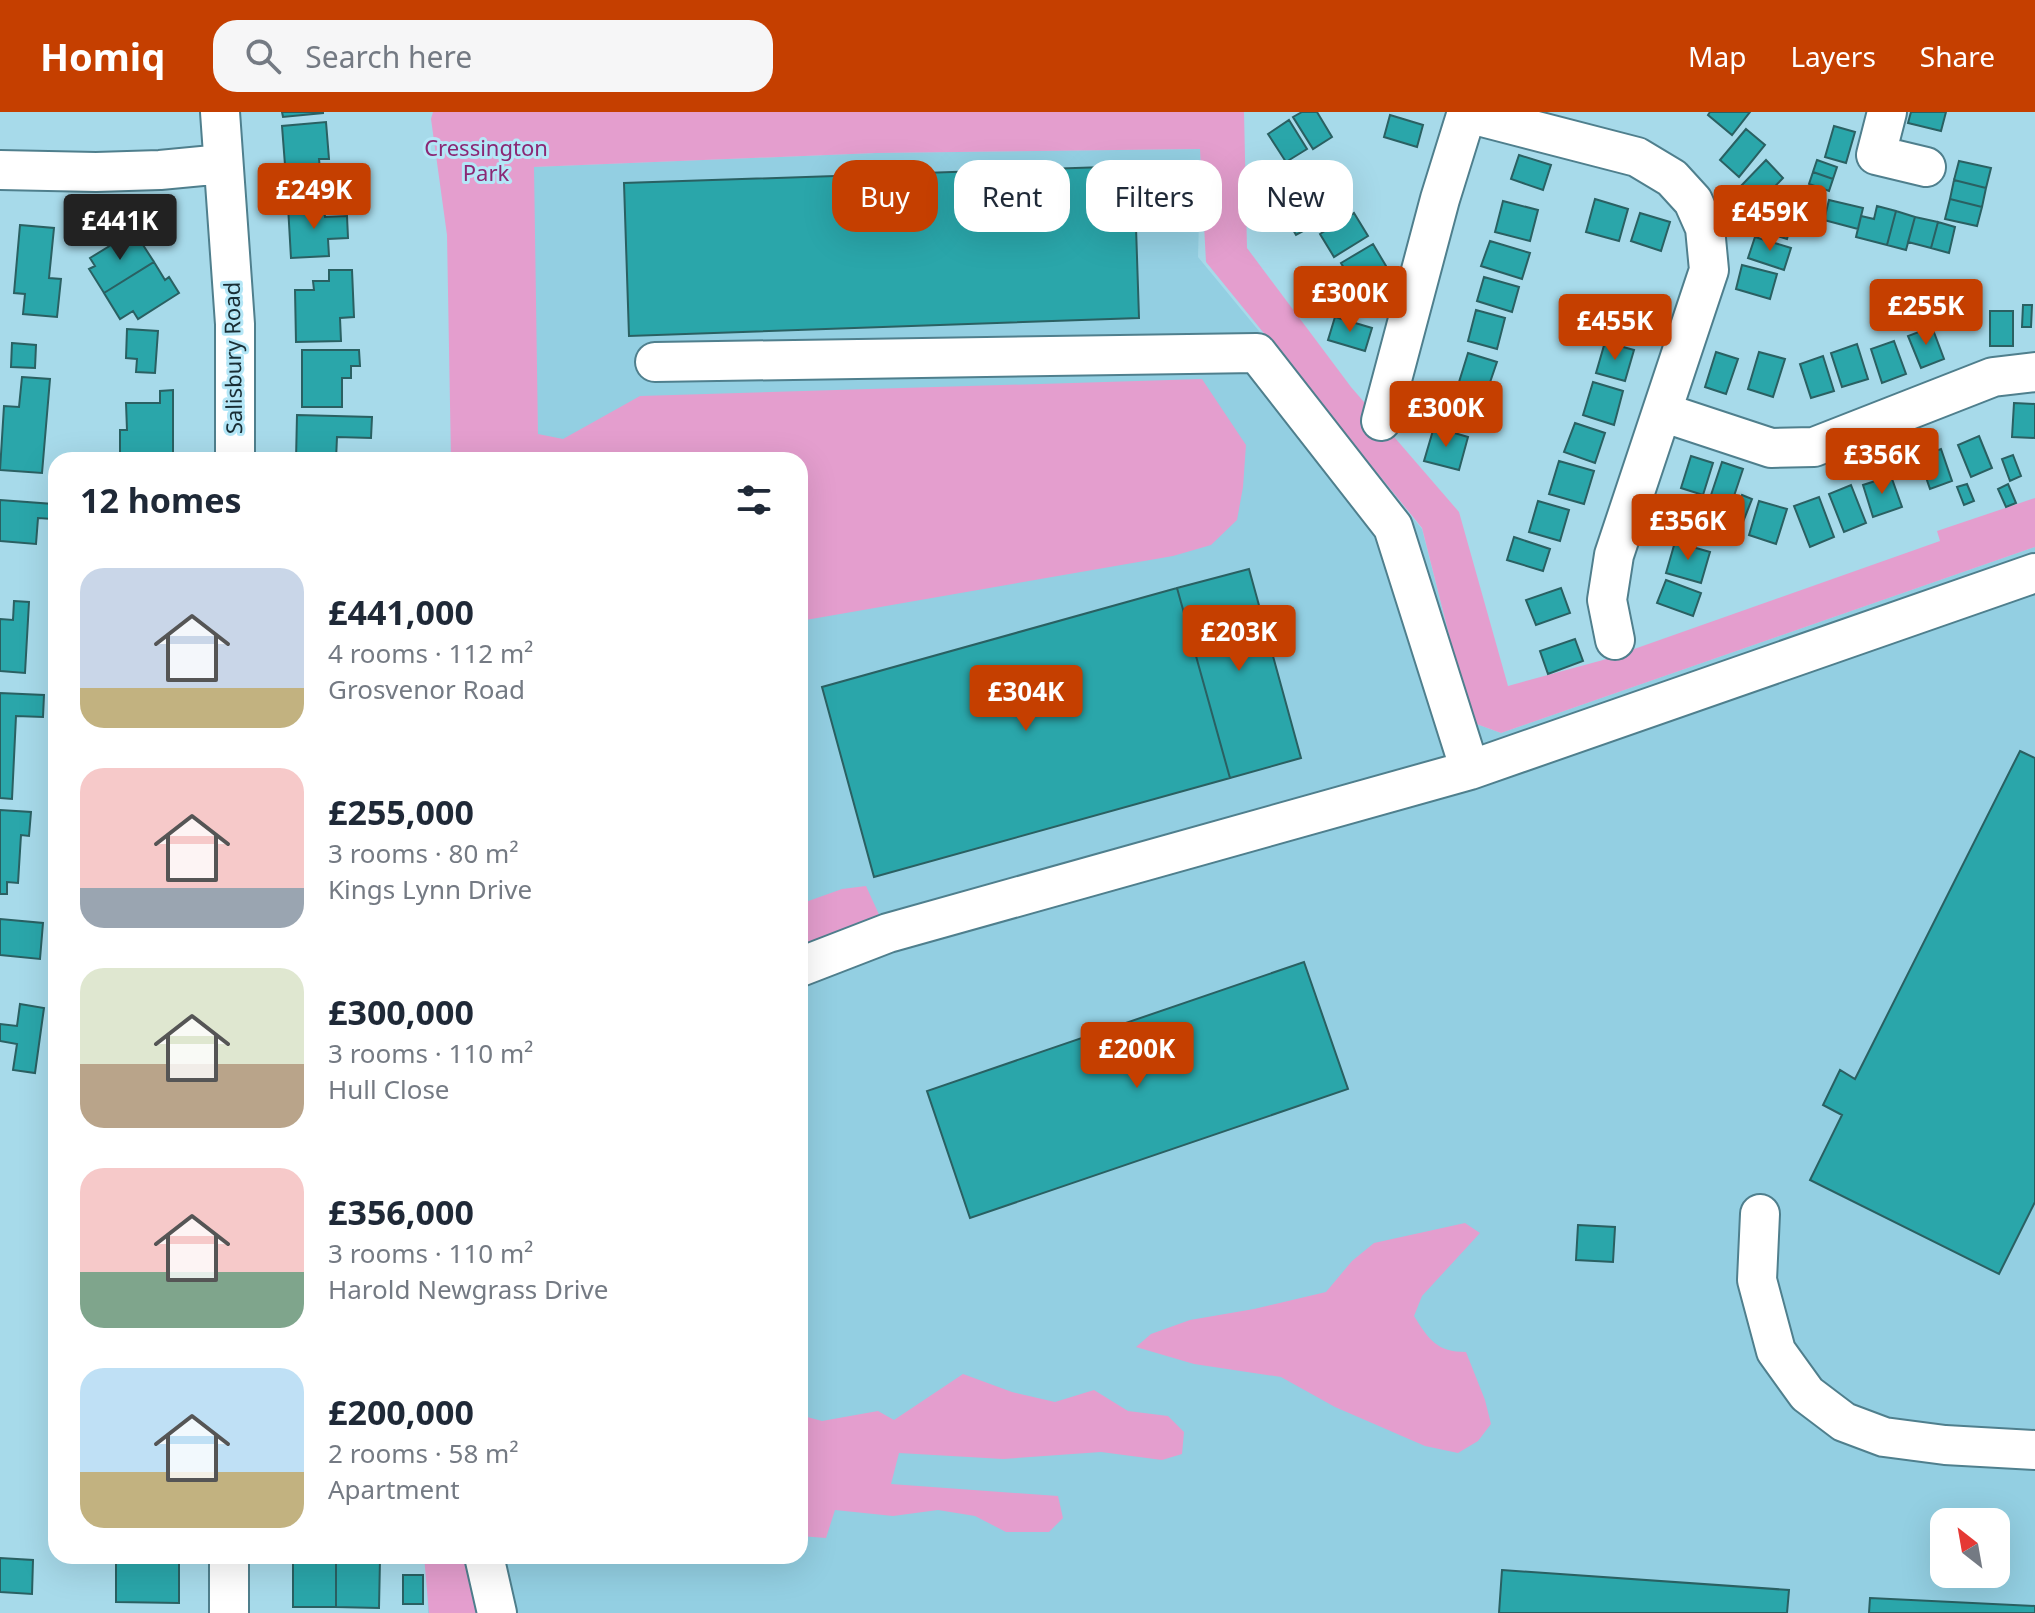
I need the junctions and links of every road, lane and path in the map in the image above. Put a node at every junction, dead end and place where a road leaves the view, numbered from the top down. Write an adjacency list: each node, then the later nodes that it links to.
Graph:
1 (220, 112): 4 (street, Salisbury Road)
2 (1467, 112): 9 (street); 10 (street)
3 (1887, 112): 5 (street)
4 (223, 164): 6 (street); 11 (street, Salisbury Road)
5 (1926, 167)
6 (0, 170)
7 (655, 362): 14 (street)
8 (2035, 372): 9 (street)
9 (1662, 412): 13 (street)
10 (1381, 421)
11 (235, 452)
12 (2035, 573): 14 (street)
13 (1615, 640)
14 (1470, 770): 15 (street)
15 (808, 964)
16 (1760, 1214): 17 (street)
17 (2035, 1450)
18 (229, 1564): 20 (street)
19 (486, 1564): 21 (street)
20 (229, 1613)
21 (497, 1613)

